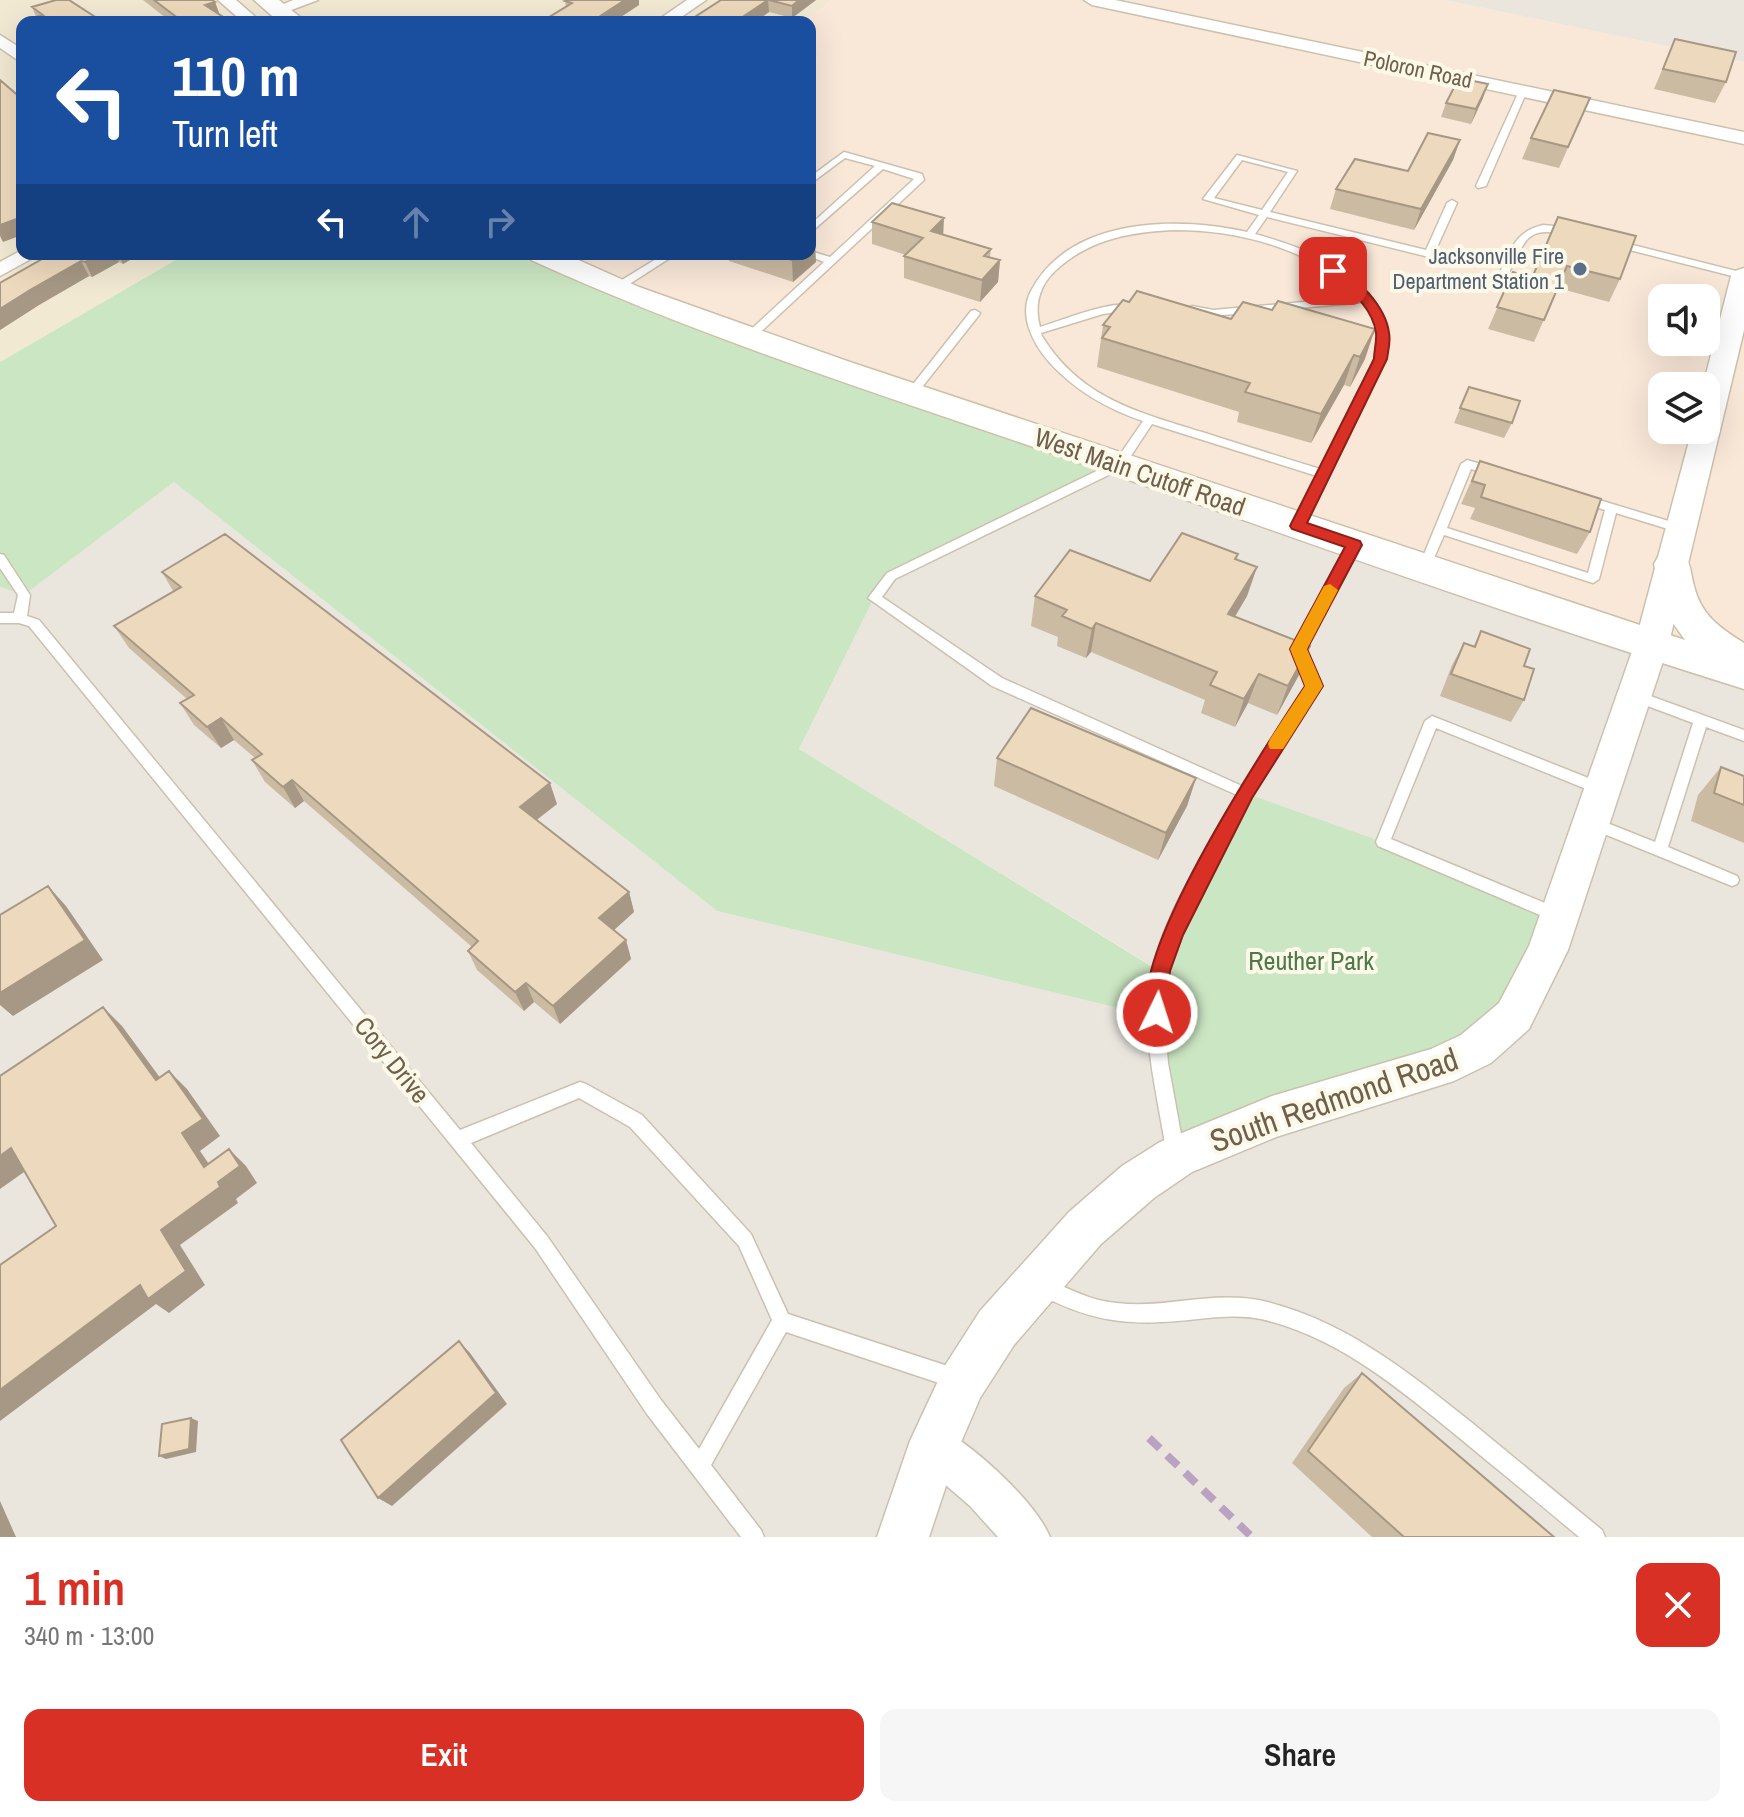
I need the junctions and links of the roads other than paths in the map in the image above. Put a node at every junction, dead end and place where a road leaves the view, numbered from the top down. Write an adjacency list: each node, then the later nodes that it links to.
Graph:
1 (226, 0): 6 (street)
2 (310, 0): 5 (street)
3 (698, 0): 7 (street)
4 (1092, 0): 10 (street, Poloron Road)
5 (279, 11)
6 (246, 16)
7 (673, 16)
8 (0, 40): 9 (street)
9 (16, 53)
10 (1523, 91): 11 (street, Poloron Road); 14 (lane)
11 (1744, 138)
12 (882, 165): 13 (lane); 17 (lane); 25 (lane)
13 (816, 176)
14 (1481, 186)
15 (1452, 203): 16 (lane)
16 (1265, 213): 16 (lane); 19 (lane)
17 (816, 225)
18 (1578, 234): 27 (lane)
19 (1250, 235): 30 (lane); 34 (lane)
20 (1608, 242): 28 (lane)
21 (816, 256): 25 (lane)
22 (19, 260): 26 (street)
23 (554, 260): 29 (main road, West Main Cutoff Road)
24 (662, 260): 29 (lane)
25 (831, 261): 35 (lane)
26 (0, 270)
27 (1505, 272)
28 (1744, 276): 36 (street, South Redmond Road)
29 (616, 288): 35 (main road, West Main Cutoff Road)
30 (1366, 299): 32 (lane); 41 (lane)
31 (1140, 306): 34 (lane)
32 (1179, 306)
33 (975, 313): 37 (lane)
34 (1035, 332): 38 (lane)
35 (749, 337): 37 (main road, West Main Cutoff Road)
36 (1720, 373)
37 (911, 394): 40 (main road, West Main Cutoff Road)
38 (1149, 420): 40 (lane); 41 (lane)
39 (1702, 444): 49 (street, South Redmond Road)
40 (1119, 465): 45 (main road, West Main Cutoff Road); 60 (lane)
41 (1323, 474): 45 (lane)
42 (1511, 477): 46 (lane)
43 (1568, 495): 44 (lane)
44 (1611, 508): 46 (lane); 49 (lane)
45 (1298, 526): 47 (main road, West Main Cutoff Road)
46 (1440, 530): 50 (lane)
47 (1354, 545): 50 (main road, West Main Cutoff Road); 60 (lane)
48 (0, 558): 53 (lane)
49 (1672, 562): 51 (main road); 54 (street, South Redmond Road); 55 (main road)
50 (1424, 569): 51 (main road, West Main Cutoff Road)
51 (1564, 616): 54 (main road, West Main Cutoff Road)
52 (0, 618): 53 (lane)
53 (20, 618): 65 (lane, Cory Drive)
54 (1652, 643): 56 (main road, West Main Cutoff Road); 57 (street, South Redmond Road)
55 (1744, 662)
56 (1744, 674)
57 (1634, 695): 58 (lane); 61 (street, South Redmond Road)
58 (1701, 720): 59 (lane); 62 (lane)
59 (1744, 736)
60 (1245, 793): 66 (lane)
61 (1596, 806): 62 (lane); 64 (street, South Redmond Road); 64 (lane)
62 (1659, 851): 63 (lane)
63 (1732, 880)
64 (1560, 917): 66 (street, South Redmond Road)
65 (457, 1140): 68 (lane); 71 (lane, Cory Drive)
66 (1176, 1157): 67 (street, South Redmond Road)
67 (1035, 1283): 69 (street, South Redmond Road); 75 (lane)
68 (782, 1321): 69 (lane); 71 (lane)
69 (963, 1381): 70 (street, South Redmond Road)
70 (933, 1446): 73 (street, South Redmond Road); 74 (street)
71 (700, 1466): 72 (lane, Cory Drive)
72 (754, 1537)
73 (903, 1537)
74 (1028, 1537)
75 (1595, 1537)

